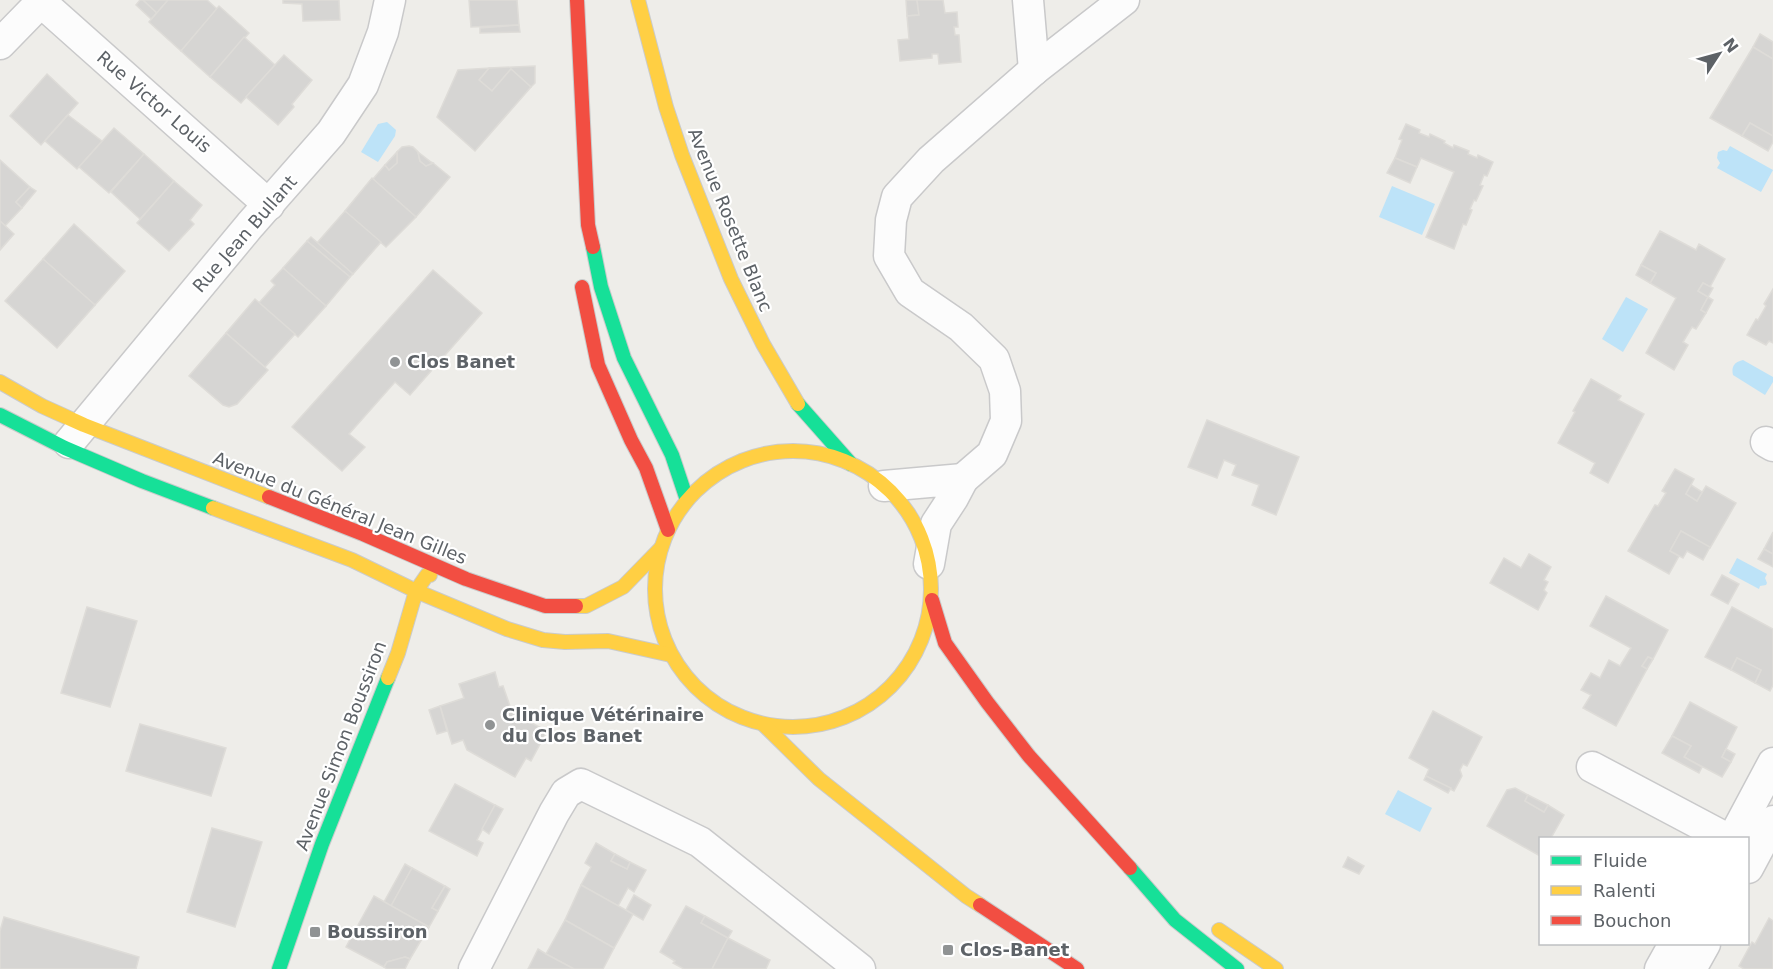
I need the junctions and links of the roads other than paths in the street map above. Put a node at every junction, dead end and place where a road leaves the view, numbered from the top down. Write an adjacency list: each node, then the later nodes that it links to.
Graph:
1 (390, 0): 9 (street, Rue Jean Bullant)
2 (577, 0): 10 (main road)
3 (638, 0): 15 (main road, Avenue Rosette Blanc)
4 (1028, 0): 8 (street)
5 (1124, 0): 8 (street)
6 (40, 1): 7 (street); 9 (street, Rue Victor Louis)
7 (0, 44)
8 (1034, 70): 16 (street)
9 (270, 205): 13 (street, Rue Jean Bullant)
10 (588, 225): 18 (main road); 19 (main road)
11 (0, 382): 13 (main road, Avenue du Général Jean Gilles)
12 (0, 415): 14 (main road)
13 (84, 425): 14 (street, Rue Jean Bullant); 22 (main road, Avenue du Général Jean Gilles)
14 (65, 448): 23 (main road)
15 (851, 464): 17 (main road); 18 (main road)
16 (963, 479): 17 (street); 21 (street)
17 (885, 486): 21 (main road)
18 (687, 500): 19 (main road)
19 (668, 531): 20 (main road)
20 (661, 548): 22 (main road, Avenue du Général Jean Gilles); 25 (main road)
21 (929, 564): 24 (main road)
22 (466, 579): 23 (main road)
23 (416, 591): 25 (main road); 37 (main road, Avenue Simon Boussiron)
24 (931, 599): 26 (main road); 32 (main road)
25 (671, 655): 26 (main road)
26 (764, 725): 40 (main road)
27 (1773, 763): 31 (street)
28 (1592, 767): 30 (street)
29 (1773, 821): 31 (street)
30 (1724, 837)
31 (1751, 855)
32 (1152, 892): 33 (main road); 41 (main road)
33 (1178, 904)
34 (1207, 922): 42 (main road)
35 (1673, 945): 43 (street)
36 (1704, 945): 44 (street)
37 (279, 969)
38 (474, 969): 39 (street)
39 (860, 969)
40 (1077, 969)
41 (1237, 969)
42 (1276, 969)
43 (1660, 969)
44 (1691, 969)

